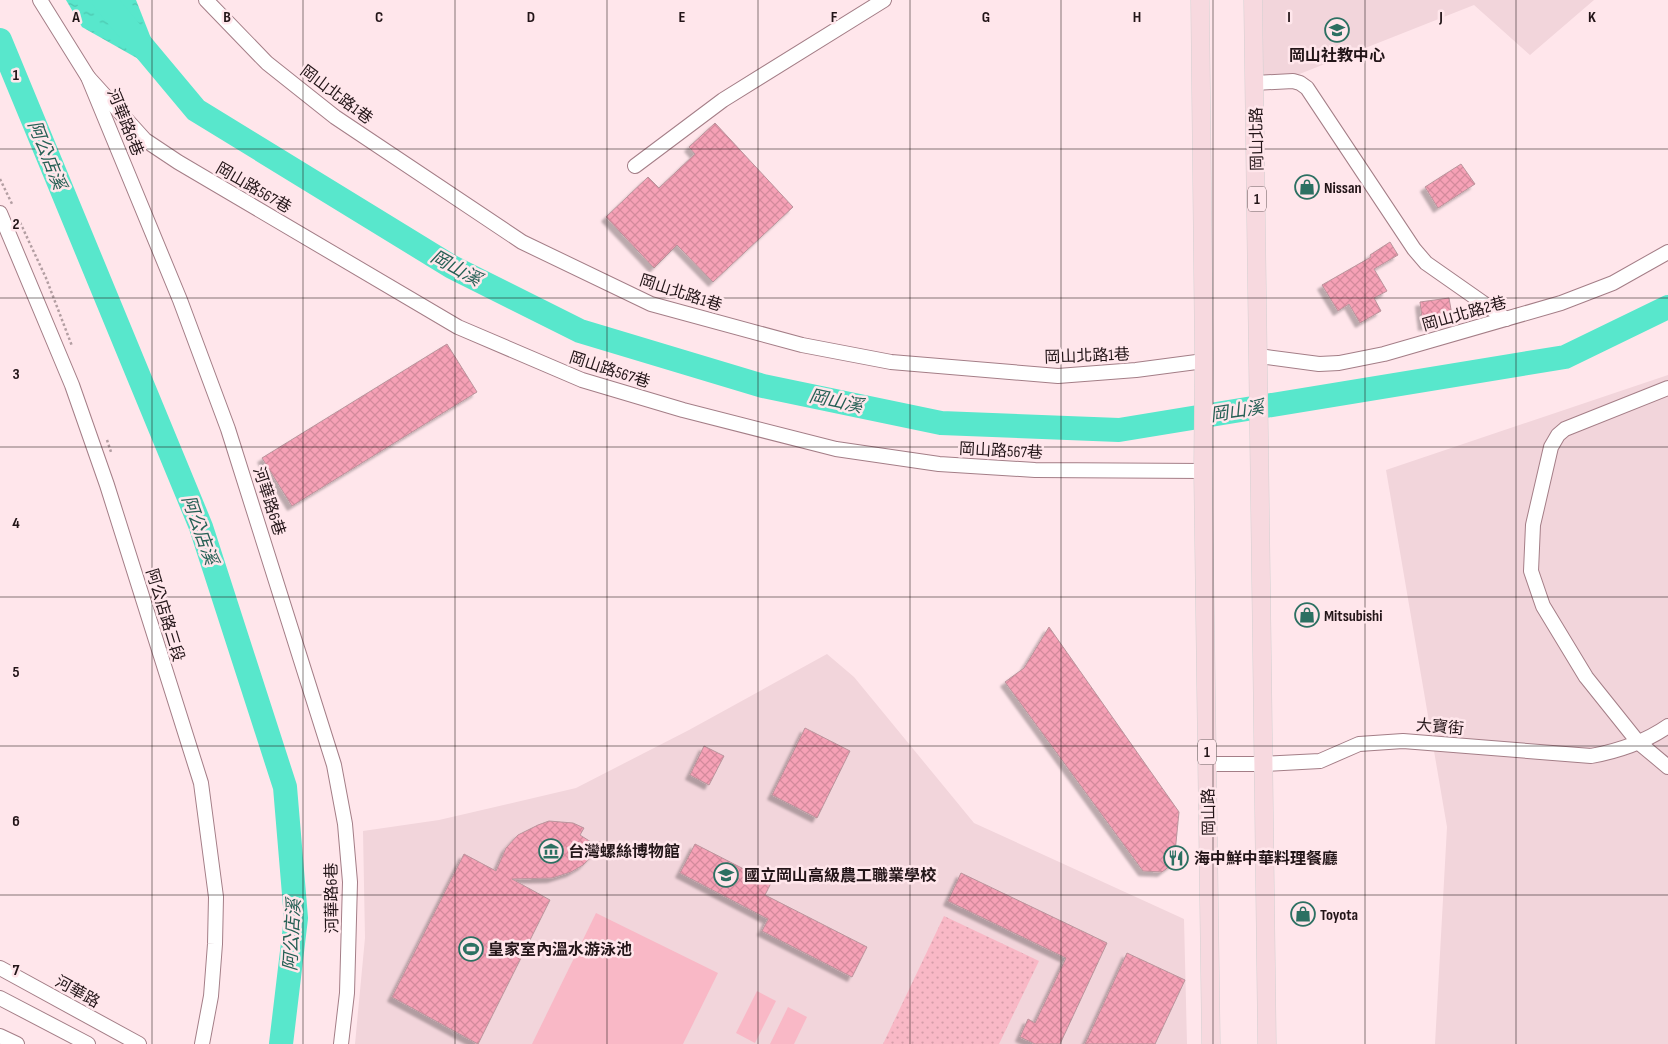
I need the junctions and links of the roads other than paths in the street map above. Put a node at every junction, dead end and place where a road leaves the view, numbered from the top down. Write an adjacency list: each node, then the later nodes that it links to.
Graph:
1 (40, 0): 6 (street, 河華路6巷)
2 (206, 0): 13 (street, 岡山北路1巷)
3 (884, 0): 8 (street)
4 (1200, 0): 13 (main road, 1)
5 (1254, 0): 7 (main road, 岡山北路 / 1)
6 (88, 76): 15 (street, 岡山路567巷); 28 (street, 河華路6巷)
7 (1255, 83): 11 (street); 12 (main road, 岡山北路 / 1)
8 (635, 166)
9 (0, 213): 27 (street, 阿公店路三段)
10 (1668, 252): 11 (street, 岡山北路2巷)
11 (1506, 319): 12 (street, 岡山北路2巷)
12 (1259, 356): 19 (main road, 岡山北路 / 1)
13 (1204, 368): 15 (main road, 1)
14 (1668, 388): 17 (street)
15 (1203, 466): 18 (main road, 岡山路 / 1)
16 (1668, 726): 17 (street, 大寶街)
17 (1638, 742): 19 (street, 大寶街); 20 (street)
18 (1207, 764): 19 (street, 大寶街); 29 (main road, 岡山路 / 1)
19 (1263, 764): 30 (main road, 1)
20 (1668, 767)
21 (0, 968): 26 (street, 河華路)
22 (0, 998): 25 (street)
23 (0, 1036): 24 (street)
24 (17, 1044)
25 (88, 1044)
26 (139, 1044)
27 (202, 1044)
28 (341, 1044)
29 (1211, 1044)
30 (1267, 1044)

